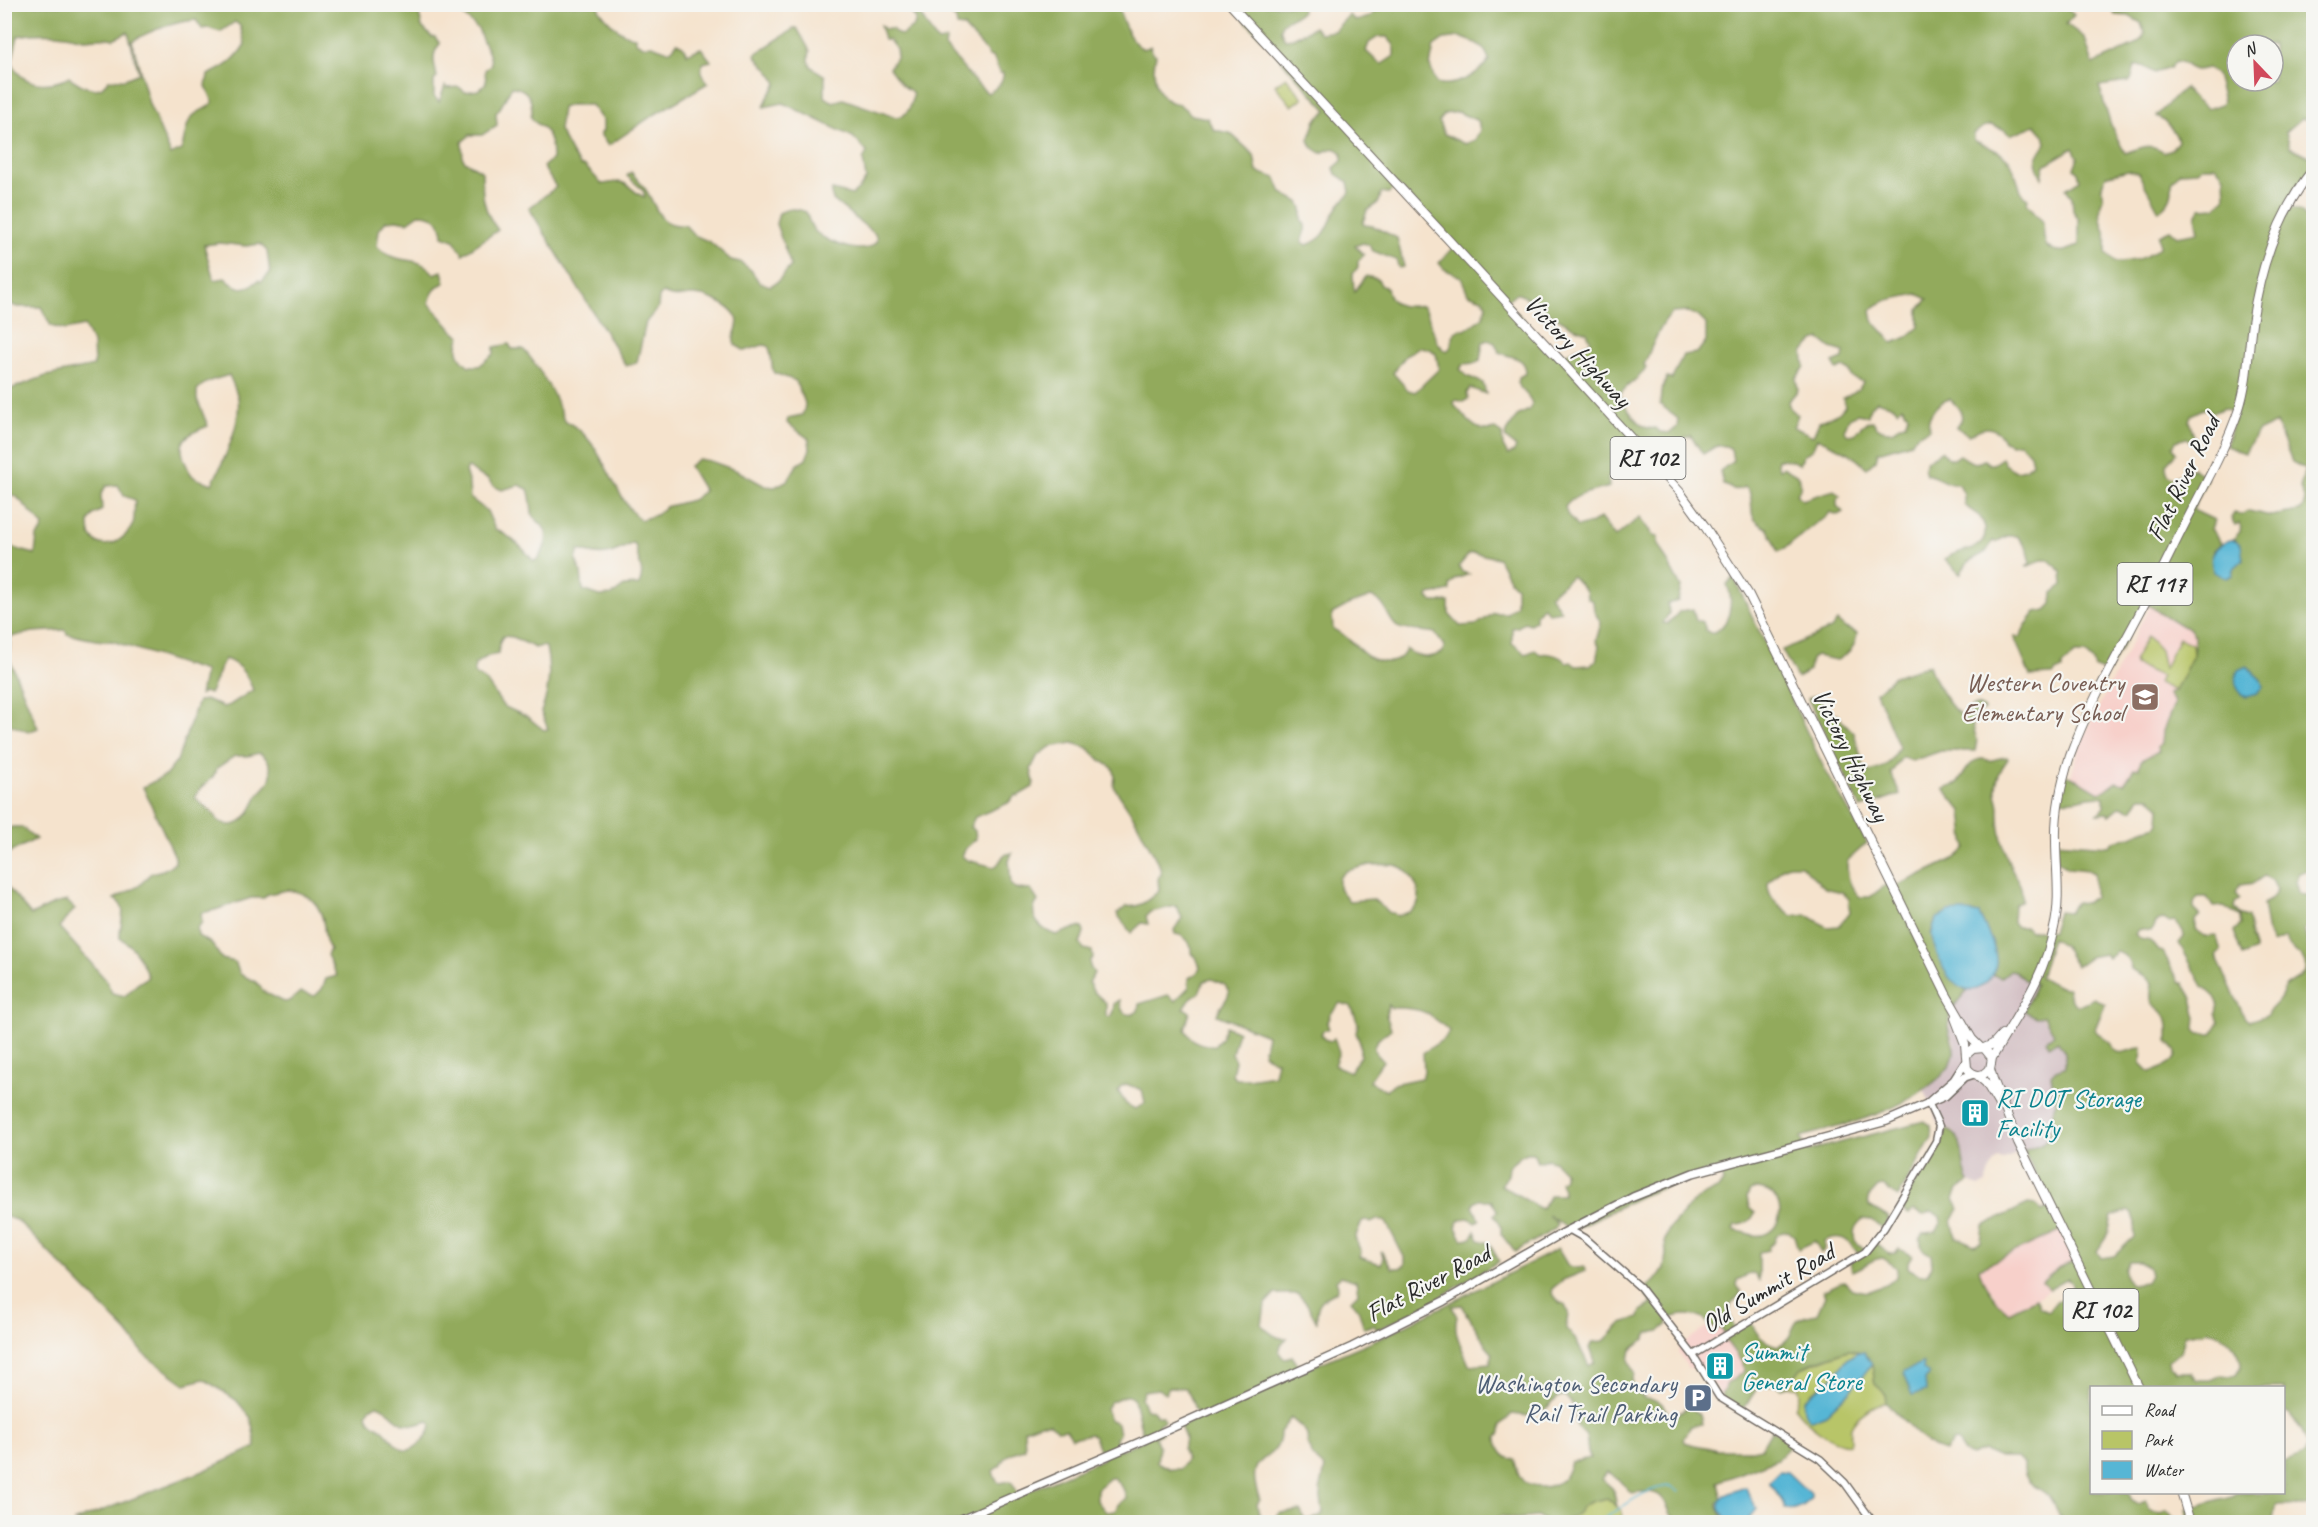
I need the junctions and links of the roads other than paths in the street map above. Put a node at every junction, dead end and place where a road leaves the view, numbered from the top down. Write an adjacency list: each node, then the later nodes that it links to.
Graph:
1 (1230, 4): 3 (main road, Victory Highway / RI 102)
2 (2313, 168): 4 (main road, Flat River Road / RI 117)
3 (1946, 994): 5 (main road, Victory Highway / RI 102); 7 (main road, Victory Highway / RI 102)
4 (2024, 1007): 5 (main road, Flat River Road / RI 117); 6 (main road, Flat River Road)
5 (1982, 1048): 6 (main road); 7 (main road)
6 (1992, 1058): 8 (main road)
7 (1966, 1059): 9 (main road); 10 (main road, Flat River Road)
8 (1990, 1069): 9 (main road); 11 (main road, RI 102)
9 (1976, 1075): 10 (main road, Flat River Road); 11 (main road, RI 102)
10 (1928, 1102): 12 (main road, Flat River Road); 13 (street, Old Summit Road)
11 (2012, 1127): 14 (main road, RI 102)
12 (1570, 1230): 13 (street, Old Summit Road); 16 (main road, Flat River Road)
13 (1694, 1355): 17 (street)
14 (2138, 1386)
15 (2182, 1494): 18 (main road)
16 (954, 1522)
17 (1874, 1522)
18 (2190, 1522)

